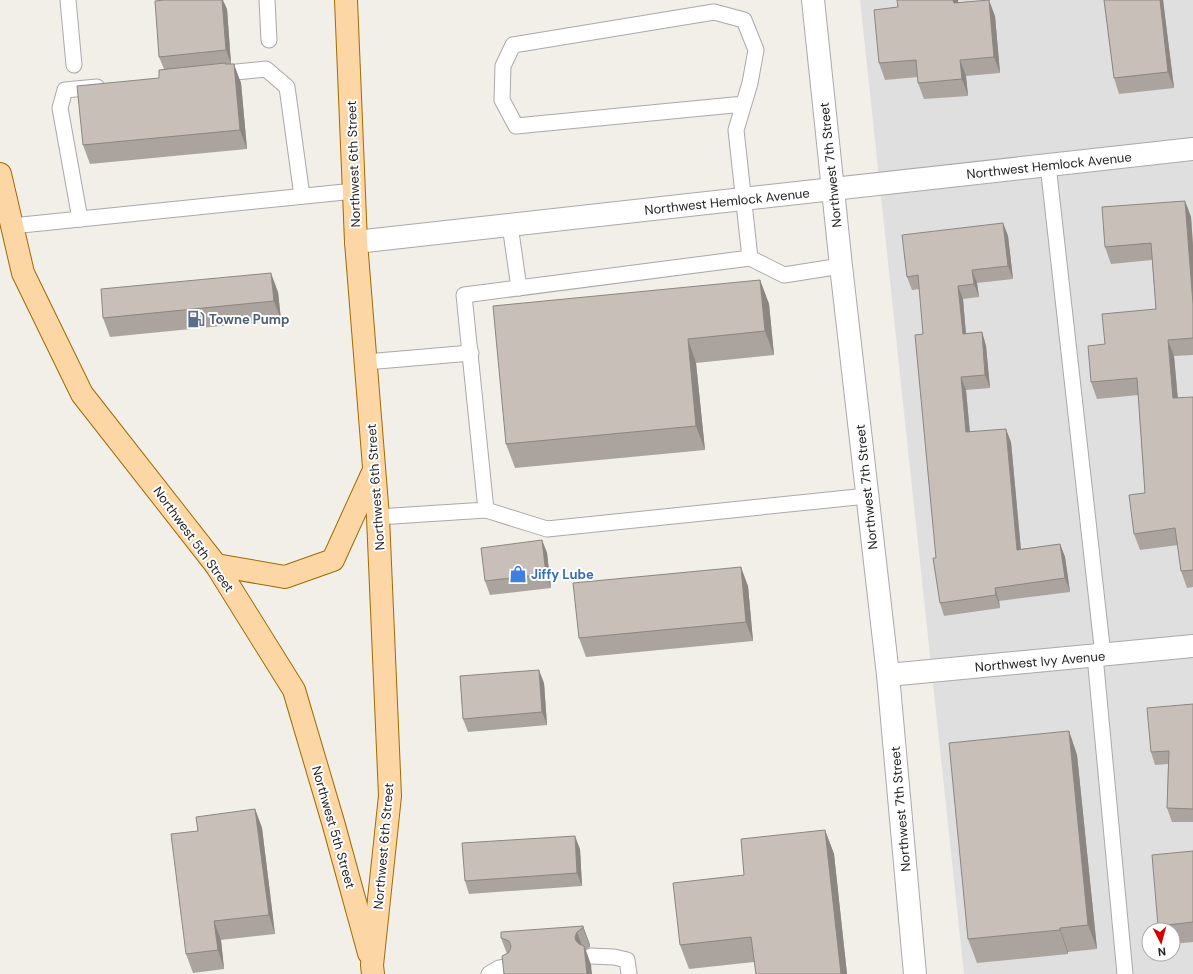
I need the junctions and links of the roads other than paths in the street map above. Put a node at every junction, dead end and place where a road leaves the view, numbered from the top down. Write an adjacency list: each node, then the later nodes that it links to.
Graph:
1 (68, 0): 6 (lane)
2 (267, 0): 5 (lane)
3 (346, 0): 14 (main road, Northwest 6th Street)
4 (813, 0): 13 (street, Northwest 7th Street)
5 (269, 40)
6 (74, 65)
7 (204, 76): 15 (lane)
8 (111, 85): 17 (lane)
9 (744, 104): 9 (lane); 16 (lane)
10 (1193, 149): 11 (street, Northwest Hemlock Avenue)
11 (1048, 165): 13 (street, Northwest Hemlock Avenue); 32 (lane)
12 (0, 174): 19 (main road, Northwest 5th Street)
13 (833, 190): 16 (street, Northwest Hemlock Avenue); 22 (street, Northwest 7th Street)
14 (354, 191): 15 (lane); 20 (main road, Northwest 6th Street)
15 (302, 196): 17 (lane)
16 (744, 199): 18 (street, Northwest Hemlock Avenue); 21 (lane)
17 (80, 219): 19 (lane)
18 (510, 225): 20 (street, Northwest Hemlock Avenue); 23 (lane)
19 (12, 226): 30 (main road, Northwest 5th Street)
20 (356, 242): 25 (main road, Northwest 6th Street)
21 (750, 258): 22 (lane); 23 (lane)
22 (841, 266): 27 (street, Northwest 7th Street)
23 (519, 288): 24 (lane)
24 (471, 354): 25 (lane); 28 (lane)
25 (366, 362): 26 (main road, Northwest 6th Street)
26 (375, 468): 29 (main road, Northwest 6th Street); 30 (main road)
27 (867, 496): 28 (lane); 33 (street, Northwest 7th Street)
28 (486, 510): 29 (lane)
29 (378, 517): 36 (main road, Northwest 6th Street)
30 (216, 565): 36 (main road, Northwest 5th Street)
31 (1193, 646): 32 (street, Northwest Ivy Avenue)
32 (1099, 655): 33 (street, Northwest Ivy Avenue); 40 (lane)
33 (888, 675): 39 (street, Northwest 7th Street)
34 (591, 956): 38 (lane)
35 (509, 966): 37 (lane)
36 (373, 970)
37 (489, 974)
38 (629, 974)
39 (915, 974)
40 (1125, 974)

